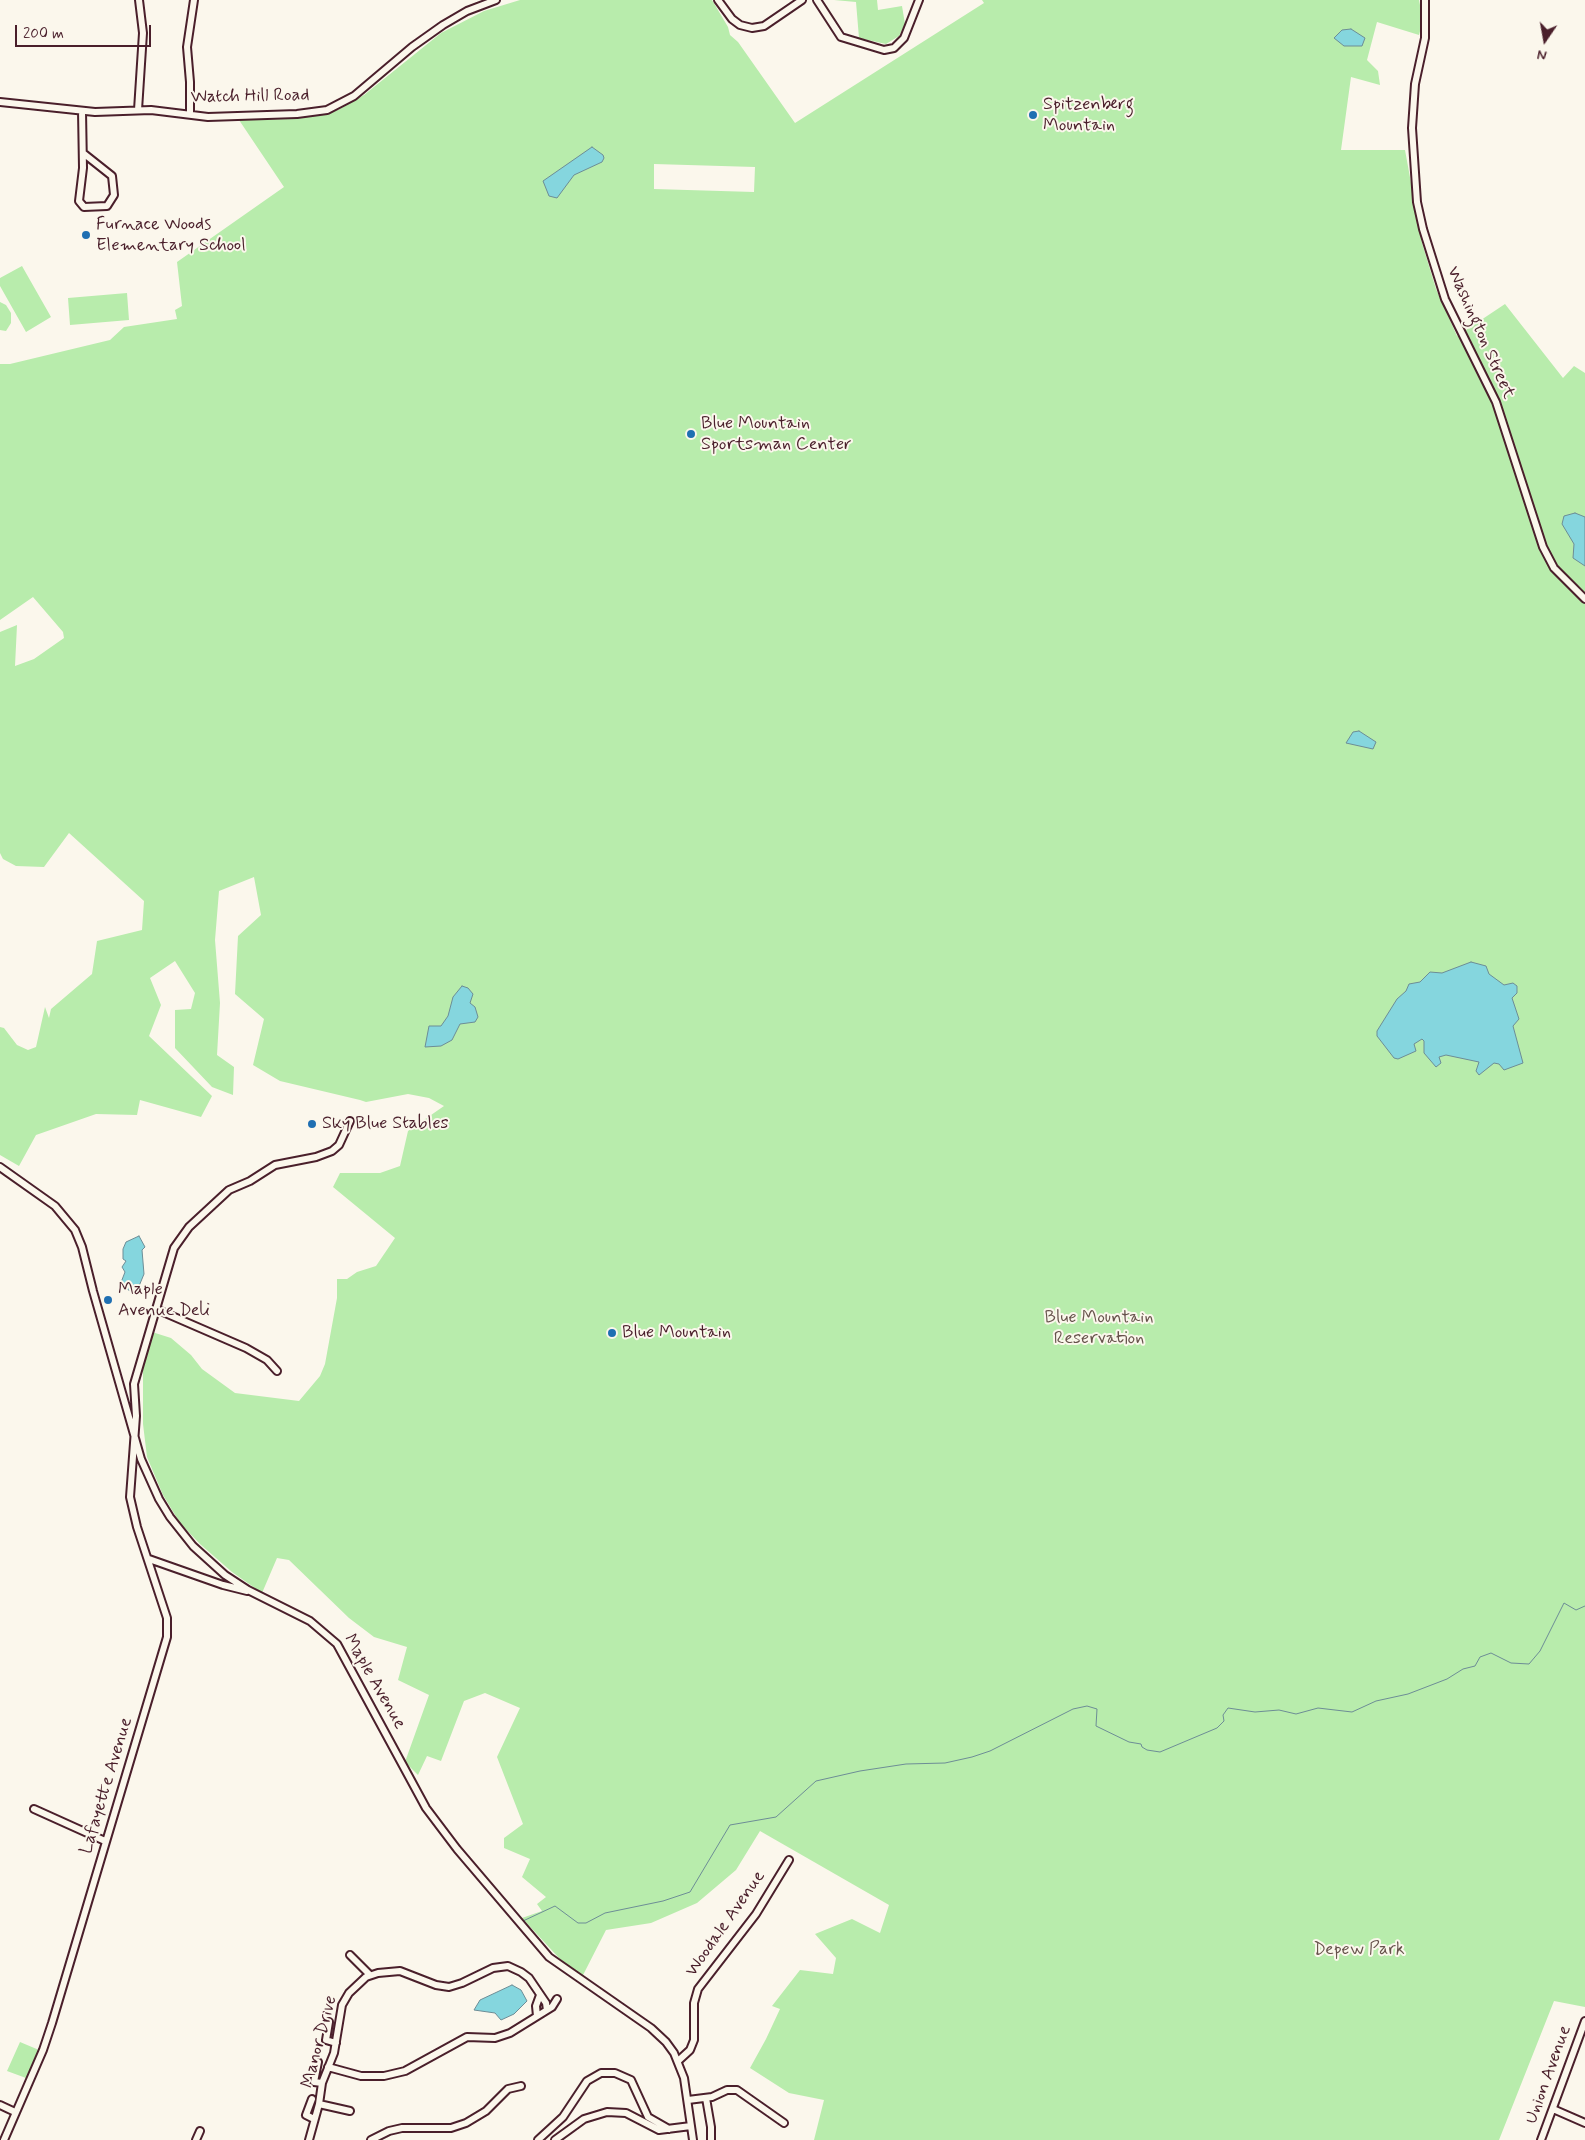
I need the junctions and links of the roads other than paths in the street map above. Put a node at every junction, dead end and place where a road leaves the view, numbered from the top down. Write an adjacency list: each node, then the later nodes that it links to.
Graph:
1 (139, 0): 10 (street)
2 (194, 0): 12 (street)
3 (496, 0): 12 (street, Watch Hill Road)
4 (718, 0): 5 (street)
5 (802, 0)
6 (816, 0): 7 (street)
7 (919, 0)
8 (1425, 0): 14 (street, Washington Street)
9 (0, 102): 11 (street, Watch Hill Road)
10 (138, 110): 11 (street, Watch Hill Road); 12 (street, Watch Hill Road)
11 (82, 111): 13 (street)
12 (190, 114)
13 (83, 153): 13 (street)
14 (1585, 599)
15 (350, 1121): 17 (street, Lafayette Avenue)
16 (0, 1167): 19 (street, Maple Avenue)
17 (156, 1309): 18 (street); 19 (street, Lafayette Avenue)
18 (277, 1371)
19 (134, 1435): 20 (street, Lafayette Avenue); 21 (street, Maple Avenue)
20 (149, 1559): 21 (street); 23 (street, Lafayette Avenue)
21 (248, 1590): 34 (street, Maple Avenue)
22 (34, 1808): 23 (street)
23 (105, 1841): 46 (street, Lafayette Avenue)
24 (789, 1860): 34 (street, Woodale Avenue)
25 (350, 1955): 26 (street)
26 (370, 1975): 27 (street, Manor Drive); 33 (street, Manor Drive)
27 (540, 1995): 29 (street, Manor Drive); 30 (street)
28 (557, 1999): 29 (street)
29 (547, 2010): 30 (street)
30 (537, 2016): 36 (street)
31 (1585, 2021): 44 (street, Union Avenue)
32 (328, 2022): 33 (street)
33 (336, 2043): 36 (street, Manor Drive)
34 (678, 2061): 41 (street, Maple Avenue)
35 (318, 2062): 37 (street)
36 (328, 2067): 37 (street, Manor Drive)
37 (322, 2084): 42 (street, Manor Drive)
38 (521, 2086): 56 (street)
39 (706, 2098): 41 (street); 48 (street); 60 (street)
40 (312, 2099): 47 (street)
41 (688, 2100): 50 (street, Maple Avenue)
42 (319, 2104): 45 (street); 47 (street, Manor Drive)
43 (0, 2105): 46 (street)
44 (1553, 2109): 49 (street); 61 (street, Union Avenue)
45 (350, 2111)
46 (15, 2112): 53 (street, Lafayette Avenue)
47 (314, 2119): 55 (street, Manor Drive)
48 (784, 2123)
49 (1585, 2123)
50 (692, 2126): 51 (street); 59 (street, Maple Avenue)
51 (669, 2128): 57 (street); 58 (street)
52 (200, 2131): 54 (street)
53 (4, 2140)
54 (196, 2140)
55 (309, 2140)
56 (372, 2140)
57 (538, 2140)
58 (555, 2140)
59 (693, 2140)
60 (711, 2140)
61 (1541, 2140)

